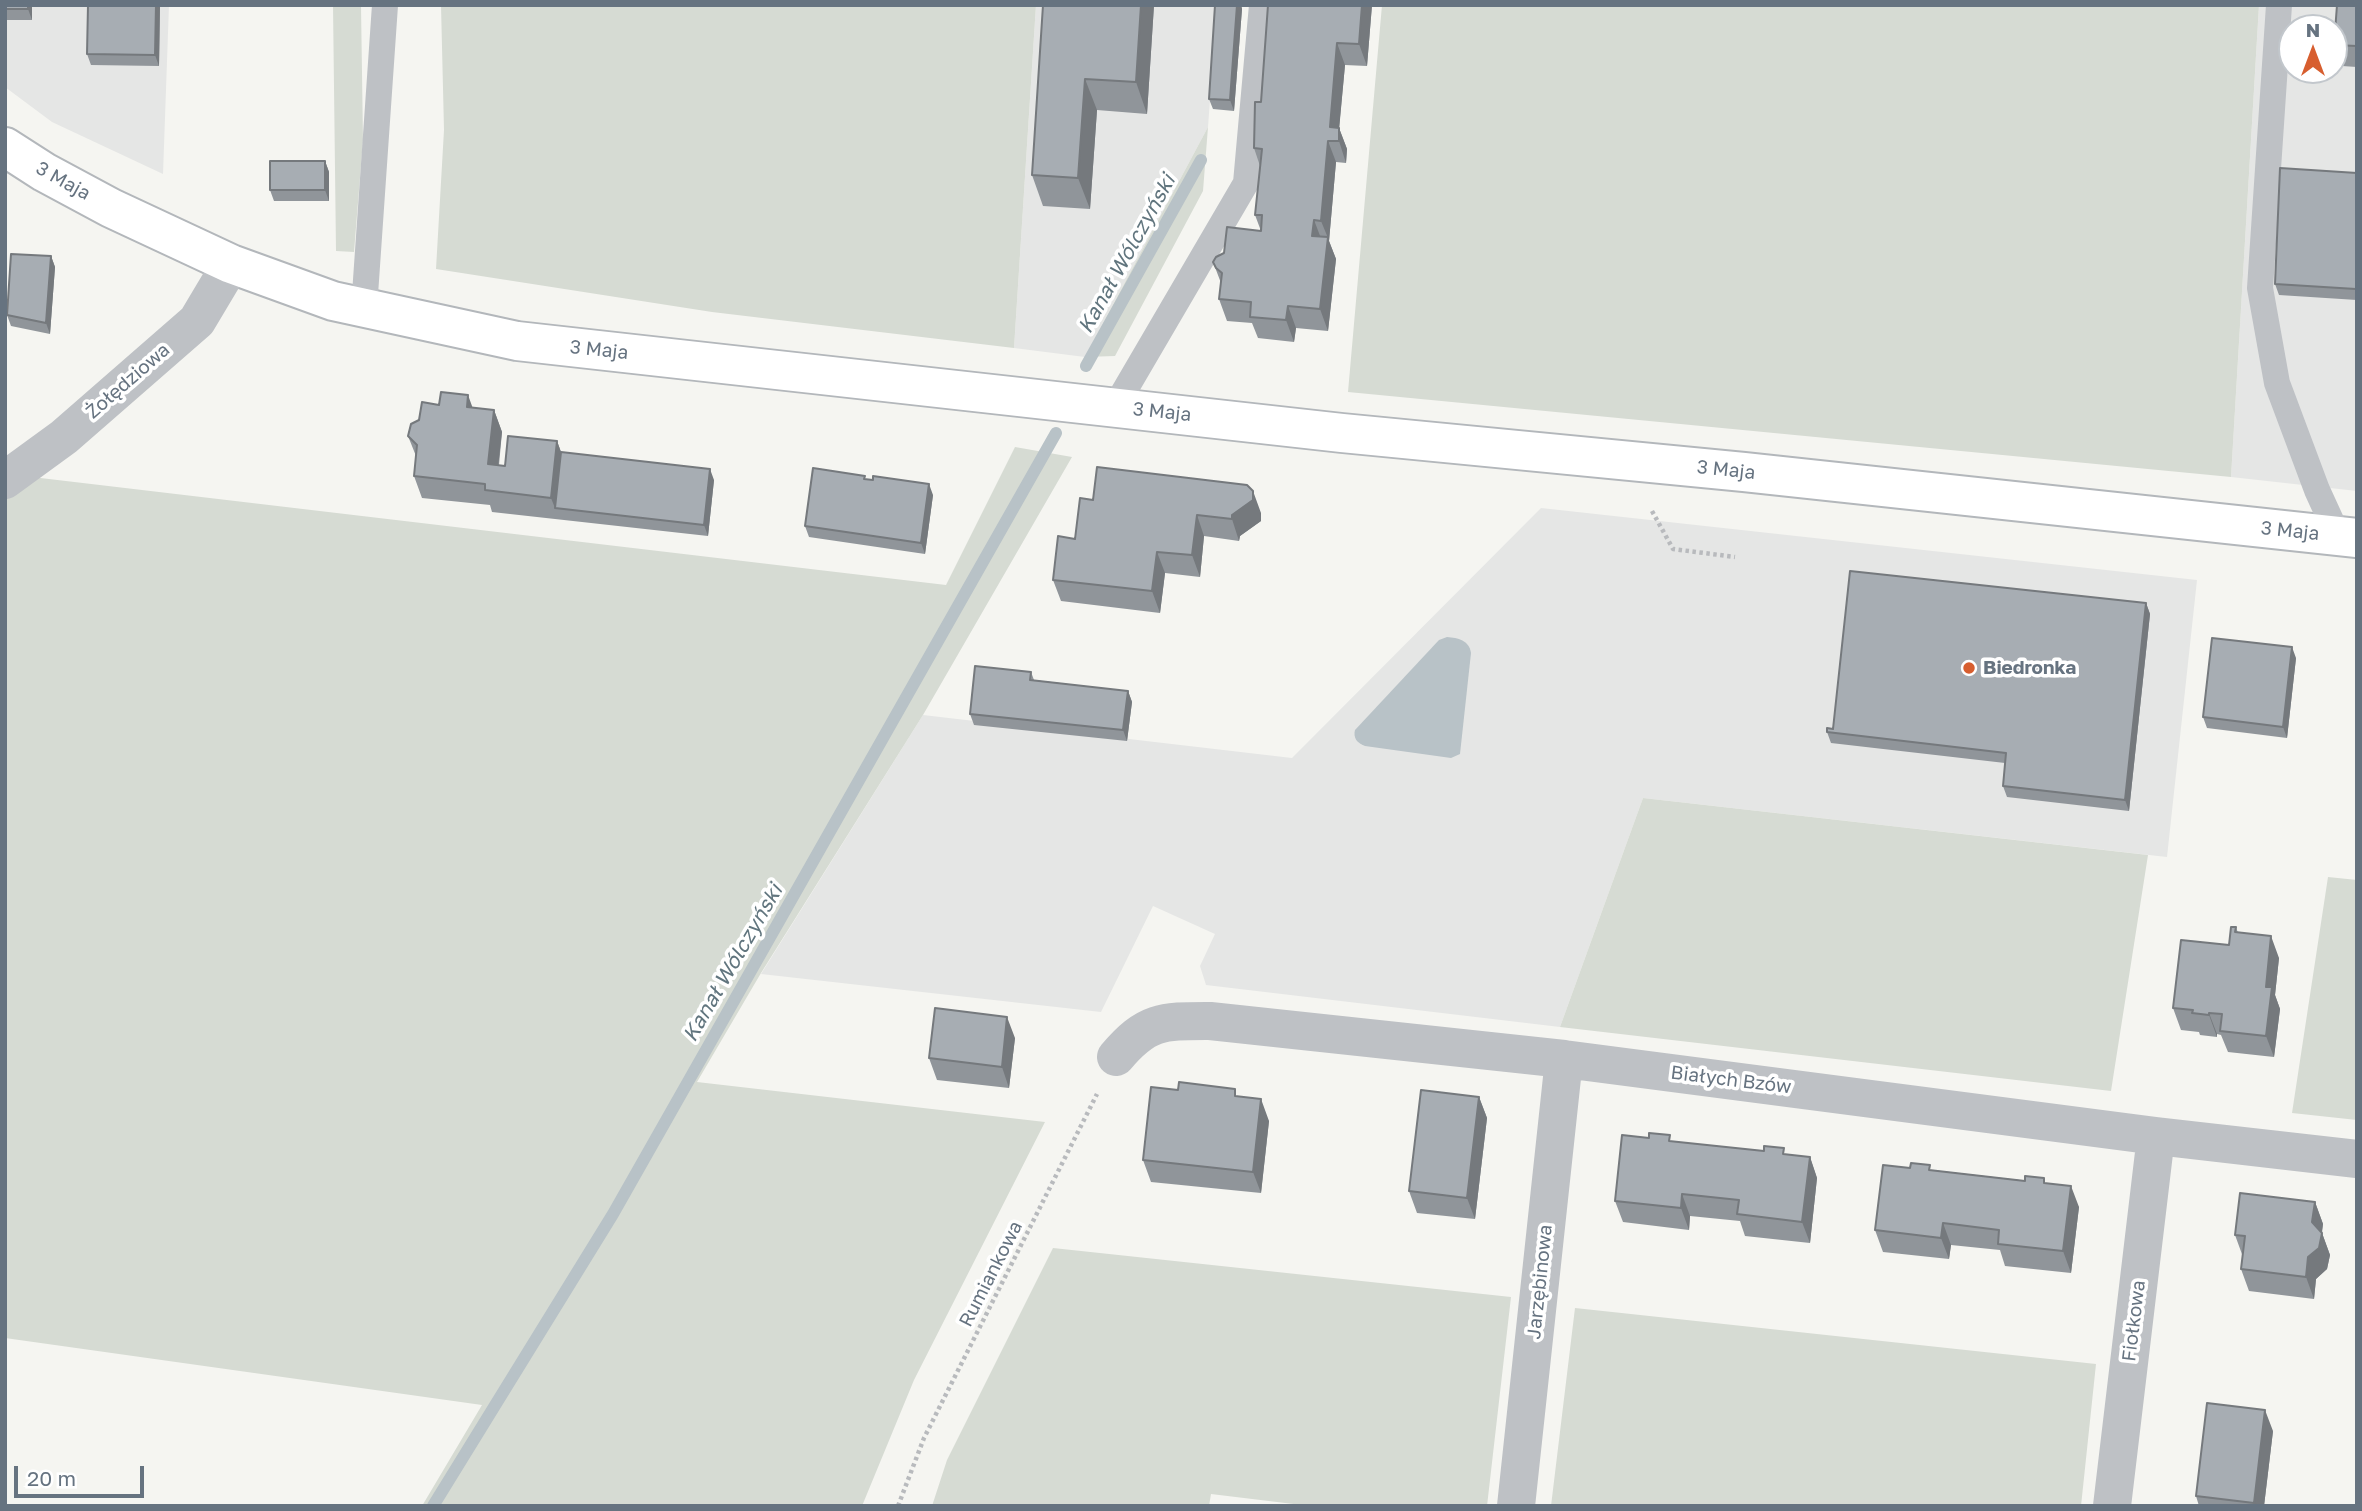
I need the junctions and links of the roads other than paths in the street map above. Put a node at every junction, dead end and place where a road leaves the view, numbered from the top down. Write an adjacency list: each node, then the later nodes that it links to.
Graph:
1 (385, 5): 6 (lane)
2 (1262, 5): 7 (lane)
3 (2279, 5): 9 (lane)
4 (5, 147): 5 (street, 3 Maja)
5 (230, 264): 6 (street, 3 Maja); 8 (street, Żołędziowa)
6 (364, 309): 7 (street, 3 Maja)
7 (1115, 407): 9 (street, 3 Maja)
8 (5, 480)
9 (2347, 537)
10 (1115, 1057): 11 (street, Białych Bzów)
11 (1564, 1059): 12 (street, Białych Bzów); 14 (street, Jarzębinowa)
12 (2156, 1136): 13 (street, Białych Bzów); 15 (street, Fiołkowa)
13 (2357, 1159)
14 (1516, 1506)
15 (2112, 1506)

